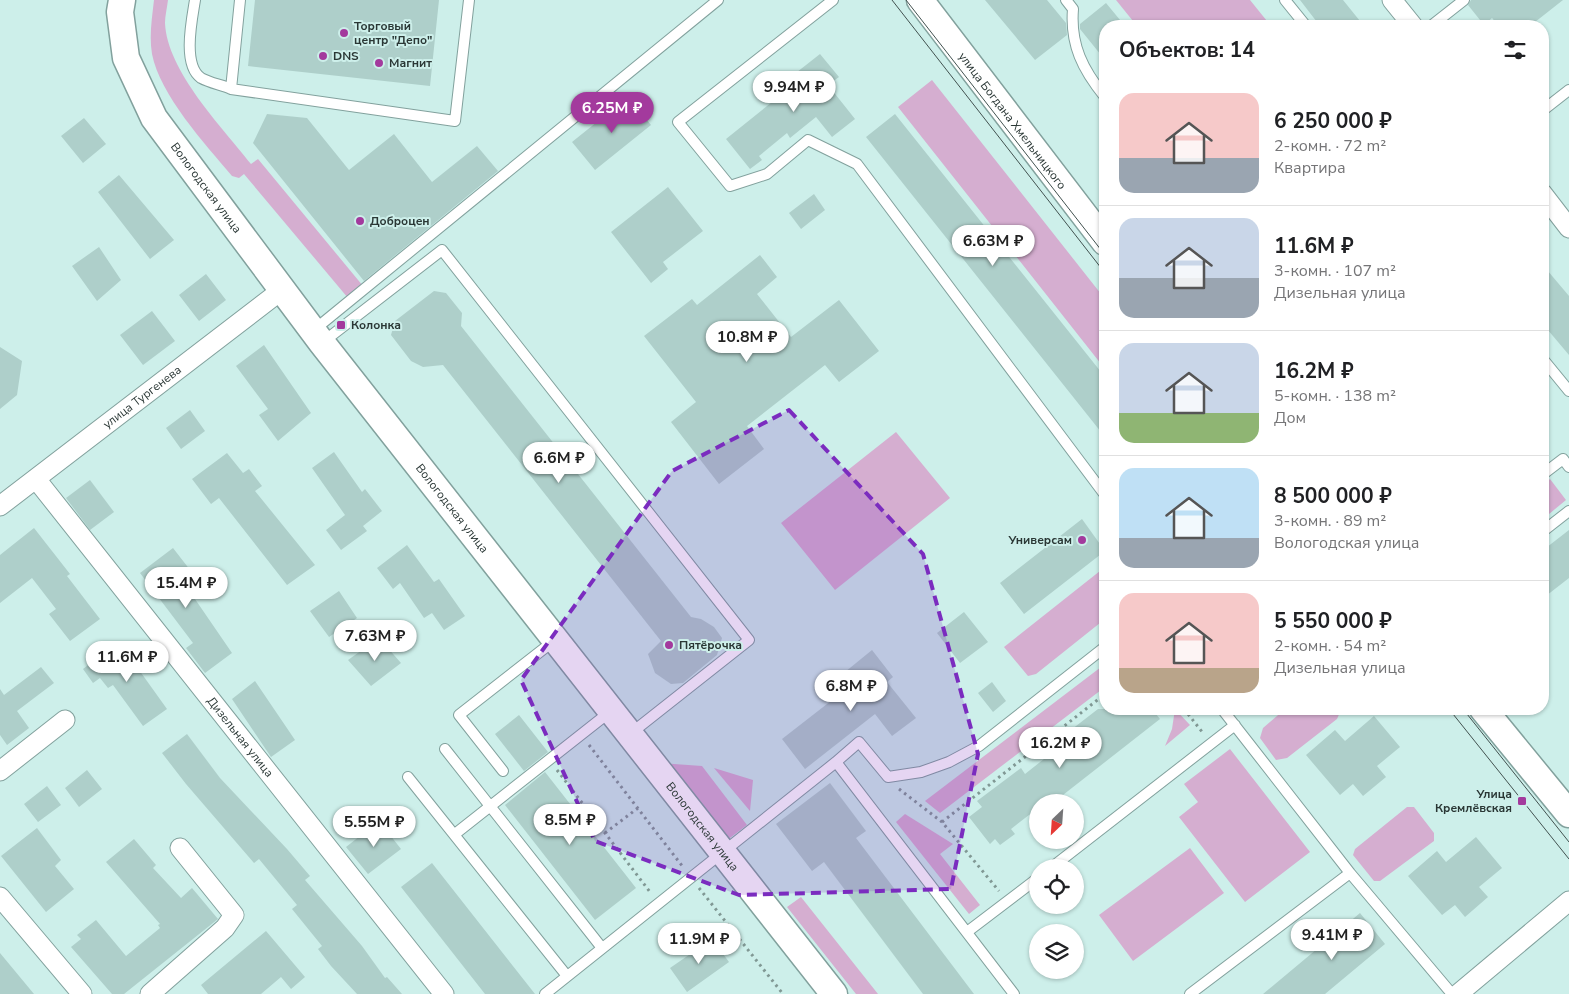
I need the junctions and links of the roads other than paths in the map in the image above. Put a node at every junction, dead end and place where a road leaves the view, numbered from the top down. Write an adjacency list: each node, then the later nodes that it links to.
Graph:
1 (122, 0): 22 (main road, Вологодская улица)
2 (195, 0): 15 (lane)
3 (240, 0): 15 (lane)
4 (469, 0): 15 (lane)
5 (718, 0): 23 (lane)
6 (833, 0): 29 (lane)
7 (920, 0): 21 (main road, улица Богдана Хмельницкого)
8 (1066, 0): 16 (lane)
9 (1285, 0): 12 (lane)
10 (1392, 0): 13 (street)
11 (1464, 0): 14 (lane)
12 (1301, 20)
13 (1408, 20)
14 (1439, 20)
15 (230, 88)
16 (1099, 90)
17 (1569, 90): 18 (lane)
18 (1549, 106)
19 (1549, 202): 20 (street)
20 (1569, 228)
21 (1099, 234)
22 (283, 289): 23 (main road, Вологодская улица); 28 (street, улица Тургенева)
23 (318, 337): 33 (main road, Вологодская улица); 40 (lane)
24 (1549, 367): 25 (lane)
25 (1569, 392)
26 (1569, 467): 27 (lane)
27 (1549, 470)
28 (36, 479): 30 (street, улица Тургенева); 61 (street, Дизельная улица)
29 (1099, 487)
30 (0, 506)
31 (1569, 511): 32 (lane)
32 (1549, 527)
33 (555, 639): 35 (main road, Вологодская улица); 43 (lane)
34 (1099, 652): 42 (lane)
35 (611, 711): 40 (main road, Вологодская улица); 46 (lane)
36 (1227, 715): 39 (lane)
37 (1488, 715): 47 (main road)
38 (64, 720): 44 (street)
39 (1235, 725): 51 (lane); 52 (lane)
40 (629, 734): 50 (main road, Вологодская улица)
41 (445, 749): 46 (lane)
42 (836, 762): 50 (lane); 56 (lane)
43 (503, 770)
44 (0, 771)
45 (408, 777): 48 (lane)
46 (491, 806): 48 (lane); 57 (lane)
47 (1569, 814)
48 (455, 834): 58 (lane)
49 (180, 848): 60 (street)
50 (722, 851): 57 (lane); 63 (main road, Вологодская улица)
51 (1063, 859)
52 (1350, 873): 65 (lane); 66 (lane)
53 (1029, 885): 56 (lane)
54 (0, 897): 59 (street)
55 (1569, 902): 67 (street)
56 (967, 932): 64 (lane)
57 (602, 948): 58 (lane)
58 (567, 976): 62 (lane)
59 (82, 994)
60 (150, 994)
61 (444, 994)
62 (545, 994)
63 (834, 994)
64 (1014, 994)
65 (1190, 994)
66 (1452, 994)
67 (1458, 994)

